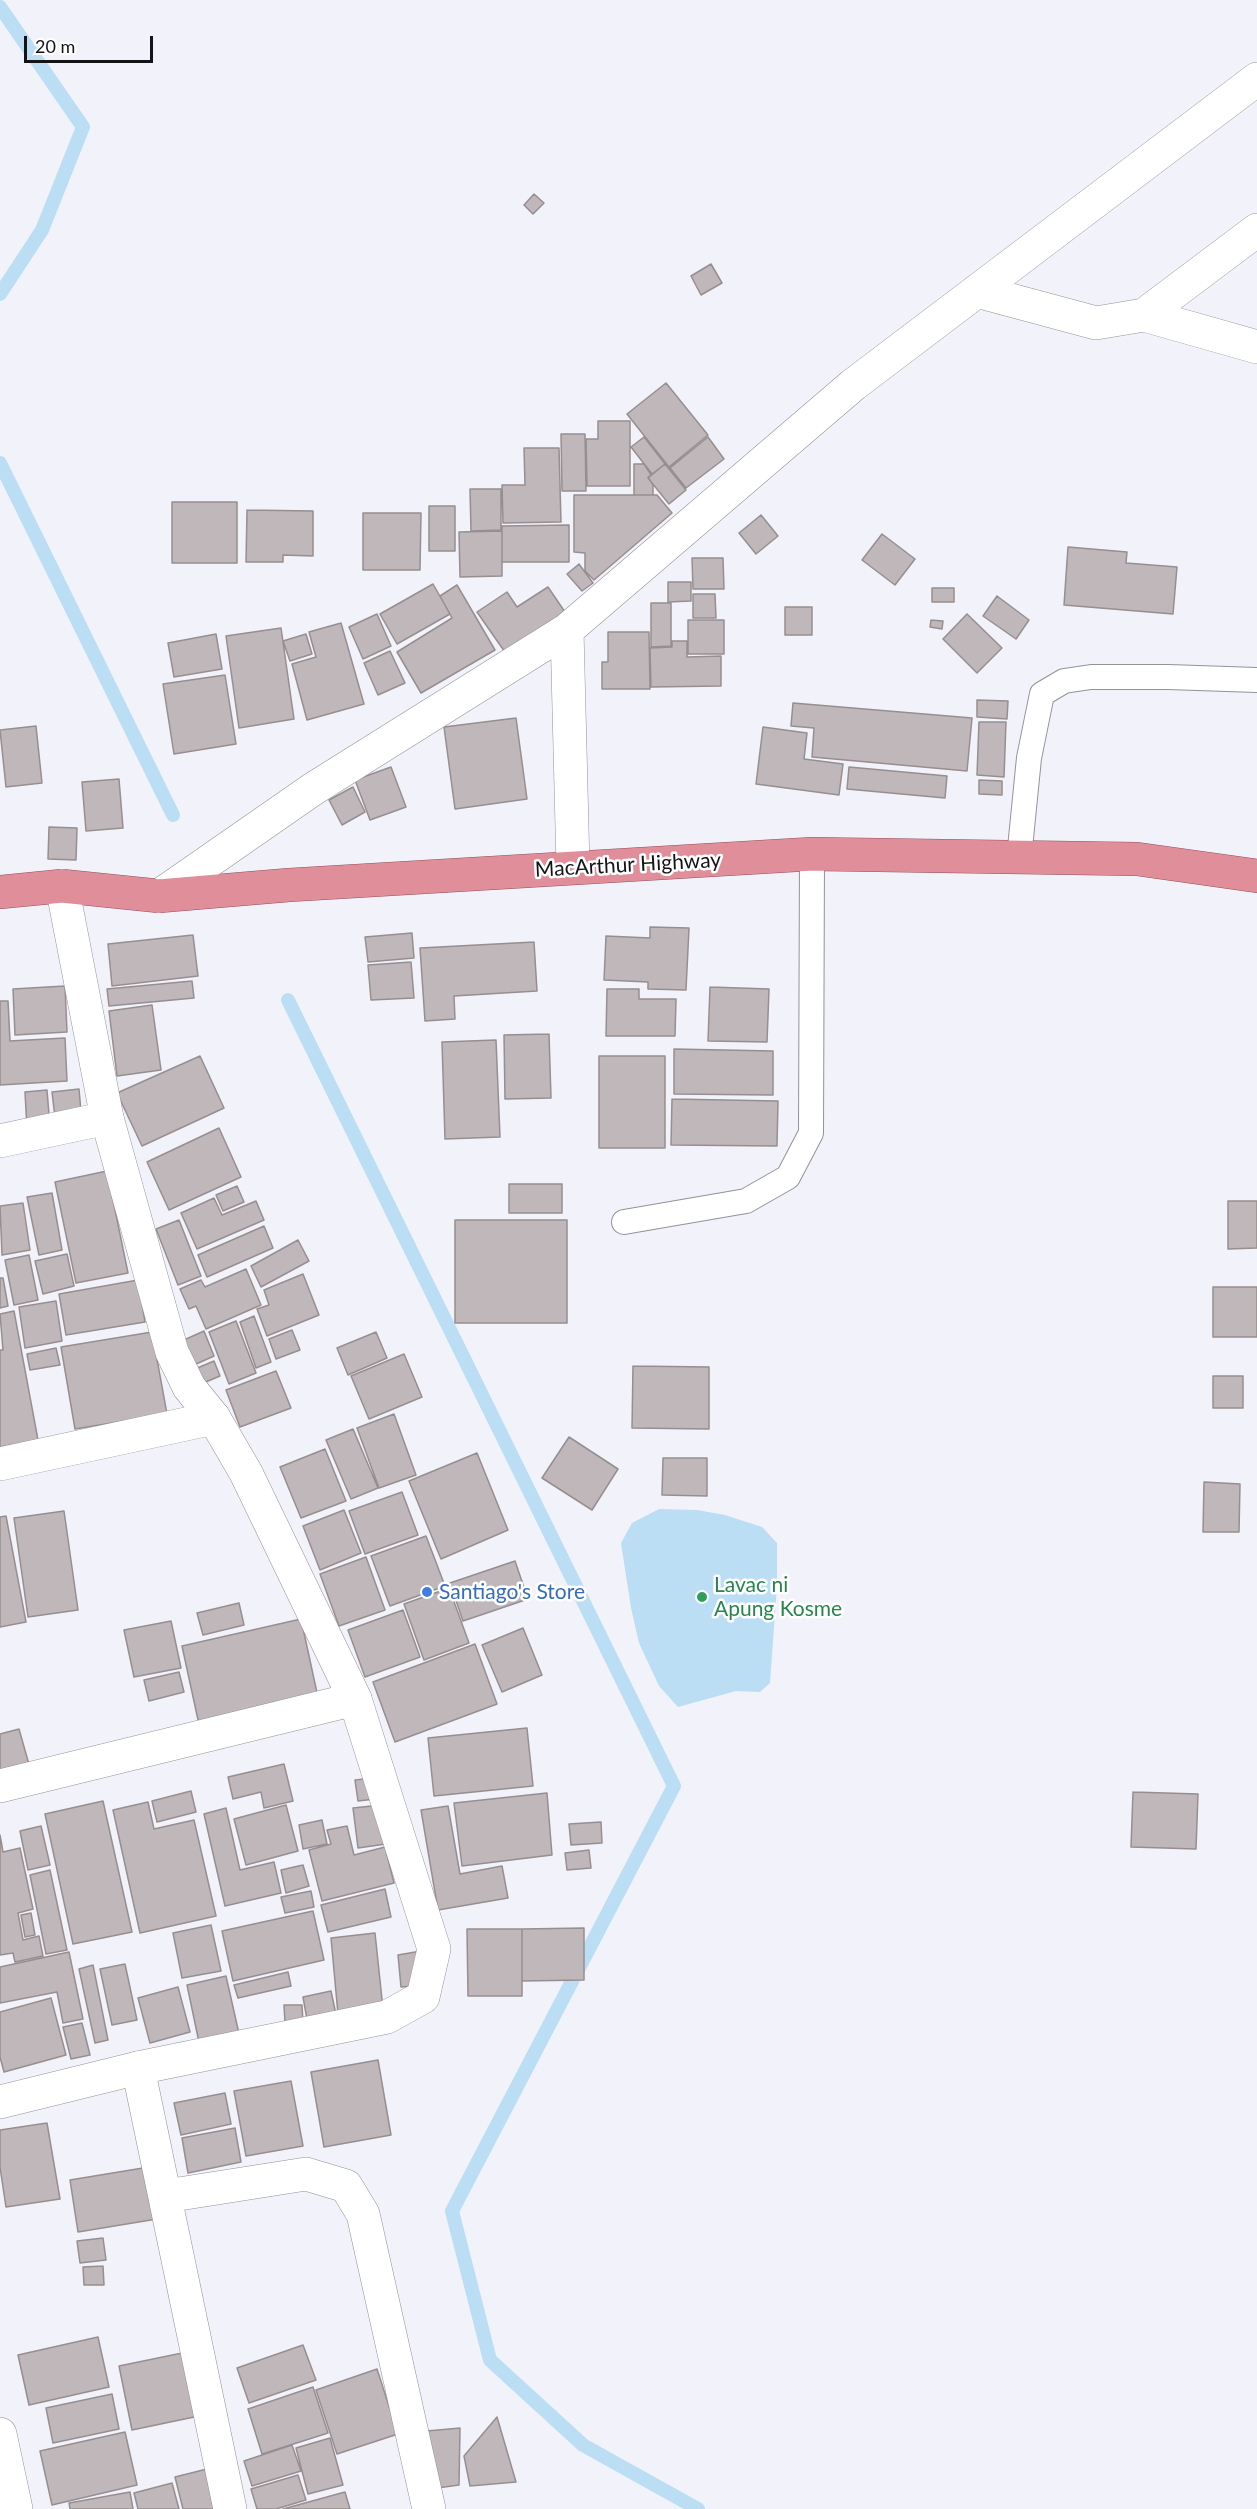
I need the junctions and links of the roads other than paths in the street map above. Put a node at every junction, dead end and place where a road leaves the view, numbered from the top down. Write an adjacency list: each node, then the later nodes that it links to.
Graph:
1 (1257, 79): 3 (street)
2 (1257, 230): 4 (street)
3 (977, 291): 4 (street); 6 (street)
4 (1144, 315): 5 (street)
5 (1257, 347)
6 (567, 630): 10 (street); 14 (street)
7 (1257, 680): 9 (lane)
8 (812, 854): 9 (highway, MacArthur Highway); 10 (highway, MacArthur Highway); 17 (lane)
9 (1019, 858): 11 (highway, MacArthur Highway)
10 (573, 867): 14 (highway, MacArthur Highway)
11 (1257, 876)
12 (62, 886): 13 (highway, MacArthur Highway); 14 (highway, MacArthur Highway); 15 (street)
13 (0, 892)
14 (159, 896)
15 (107, 1118): 16 (street); 18 (street)
16 (0, 1141)
17 (624, 1222)
18 (214, 1418): 19 (street); 20 (street)
19 (0, 1464)
20 (355, 1699): 21 (street); 22 (street)
21 (0, 1786)
22 (138, 2068): 23 (street); 24 (street)
23 (0, 2102)
24 (166, 2196): 27 (street); 28 (street)
25 (0, 2434): 26 (street)
26 (16, 2509)
27 (230, 2509)
28 (429, 2509)

